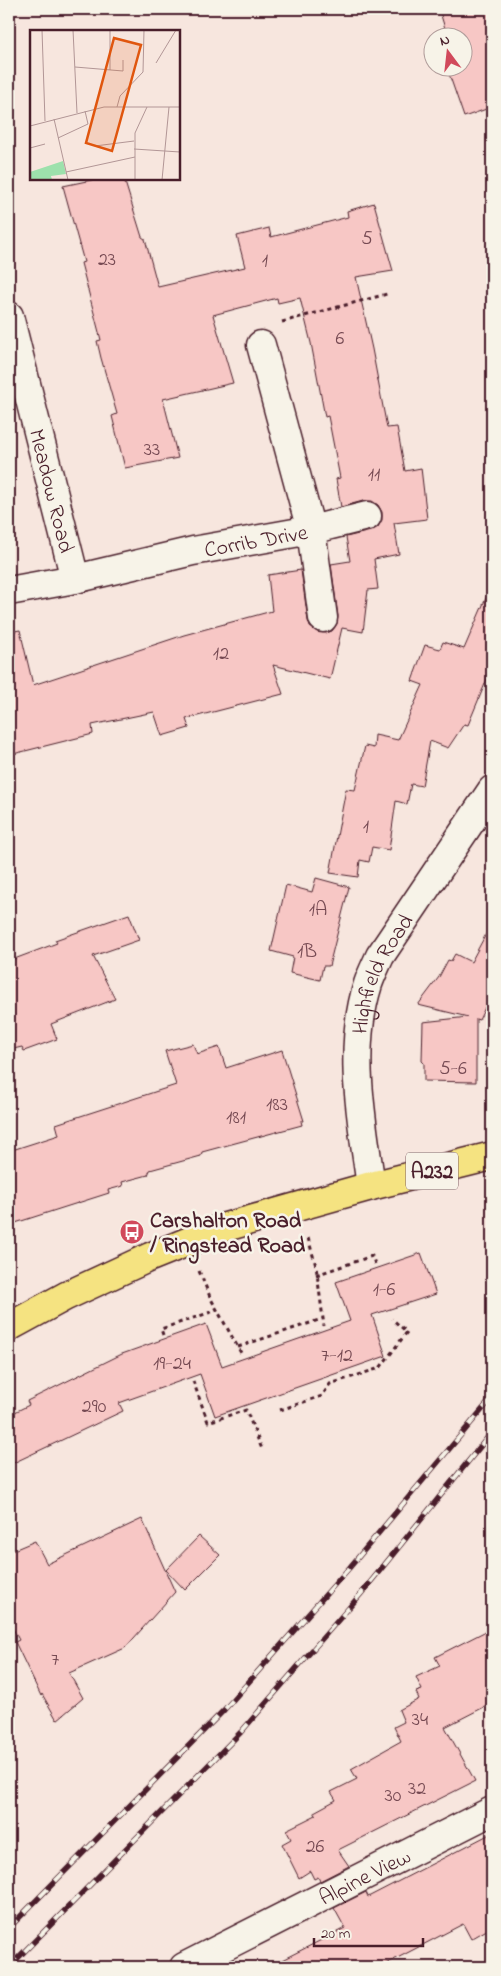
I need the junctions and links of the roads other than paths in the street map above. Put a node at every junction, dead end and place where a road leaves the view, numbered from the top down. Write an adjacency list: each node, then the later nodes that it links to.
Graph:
1 (9, 316): 5 (street, Meadow Road)
2 (261, 345): 4 (street, Corrib Drive)
3 (367, 516): 4 (street)
4 (311, 530): 5 (street, Corrib Drive); 7 (street)
5 (75, 579): 6 (street, Corrib Drive)
6 (9, 591)
7 (323, 618)
8 (492, 790): 10 (street, Highfield Road)
9 (492, 1156): 10 (highway, A232)
10 (372, 1186): 11 (highway, A232)
11 (9, 1327)
12 (492, 1811): 13 (street, Alpine View)
13 (184, 1967)

